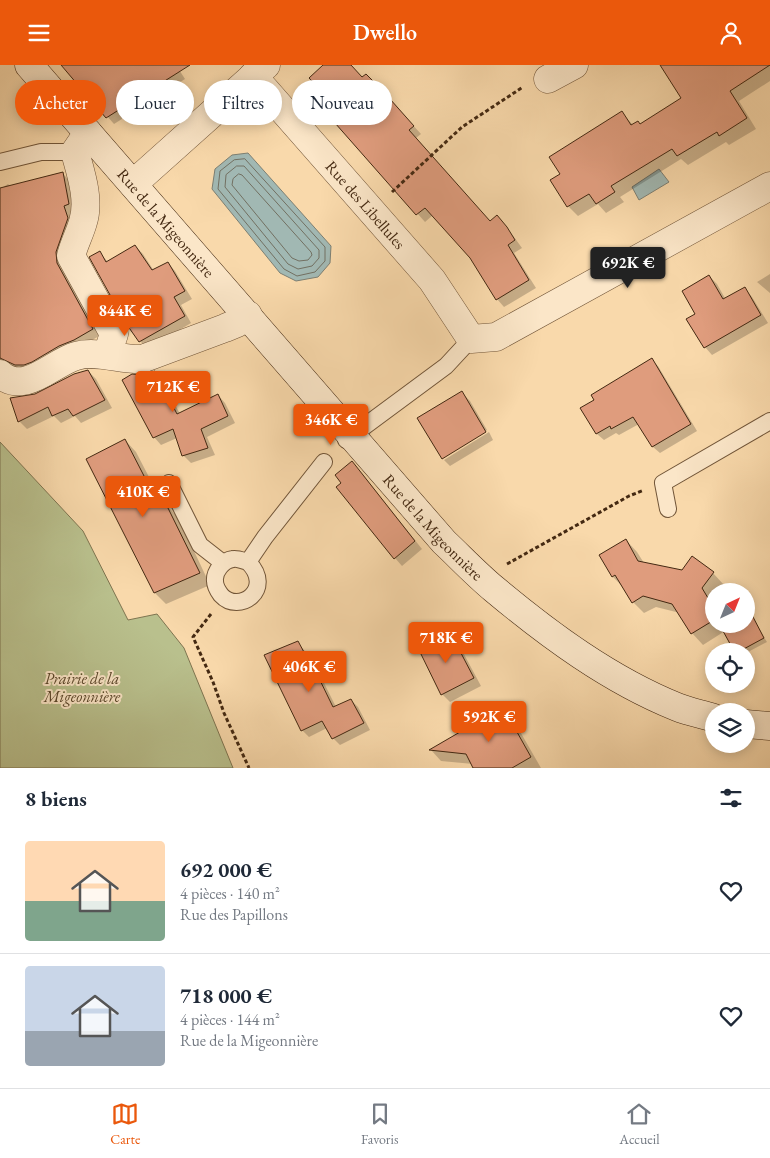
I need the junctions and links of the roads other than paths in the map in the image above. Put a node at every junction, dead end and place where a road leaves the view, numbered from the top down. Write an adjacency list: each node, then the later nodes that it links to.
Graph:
1 (30, 65): 5 (street, Rue de la Migeonnière)
2 (574, 65): 4 (street)
3 (259, 71): 7 (street); 10 (street, Rue des Libellules)
4 (548, 79)
5 (82, 143): 6 (lane); 7 (street, Rue de la Migeonnière); 11 (street)
6 (0, 162)
7 (133, 183): 9 (street, Rue de la Migeonnière)
8 (770, 186): 10 (street)
9 (248, 315): 11 (street); 14 (street, Rue de la Migeonnière)
10 (471, 339): 14 (lane)
11 (107, 355): 12 (street)
12 (0, 374)
13 (770, 421): 17 (lane)
14 (347, 438): 20 (street, Rue de la Migeonnière)
15 (324, 462): 18 (lane)
16 (169, 483): 19 (lane)
17 (668, 509)
18 (248, 562): 19 (lane); 19 (lane)
19 (223, 563)
20 (705, 715)
21 (755, 725): 22 (street)
22 (770, 726)

